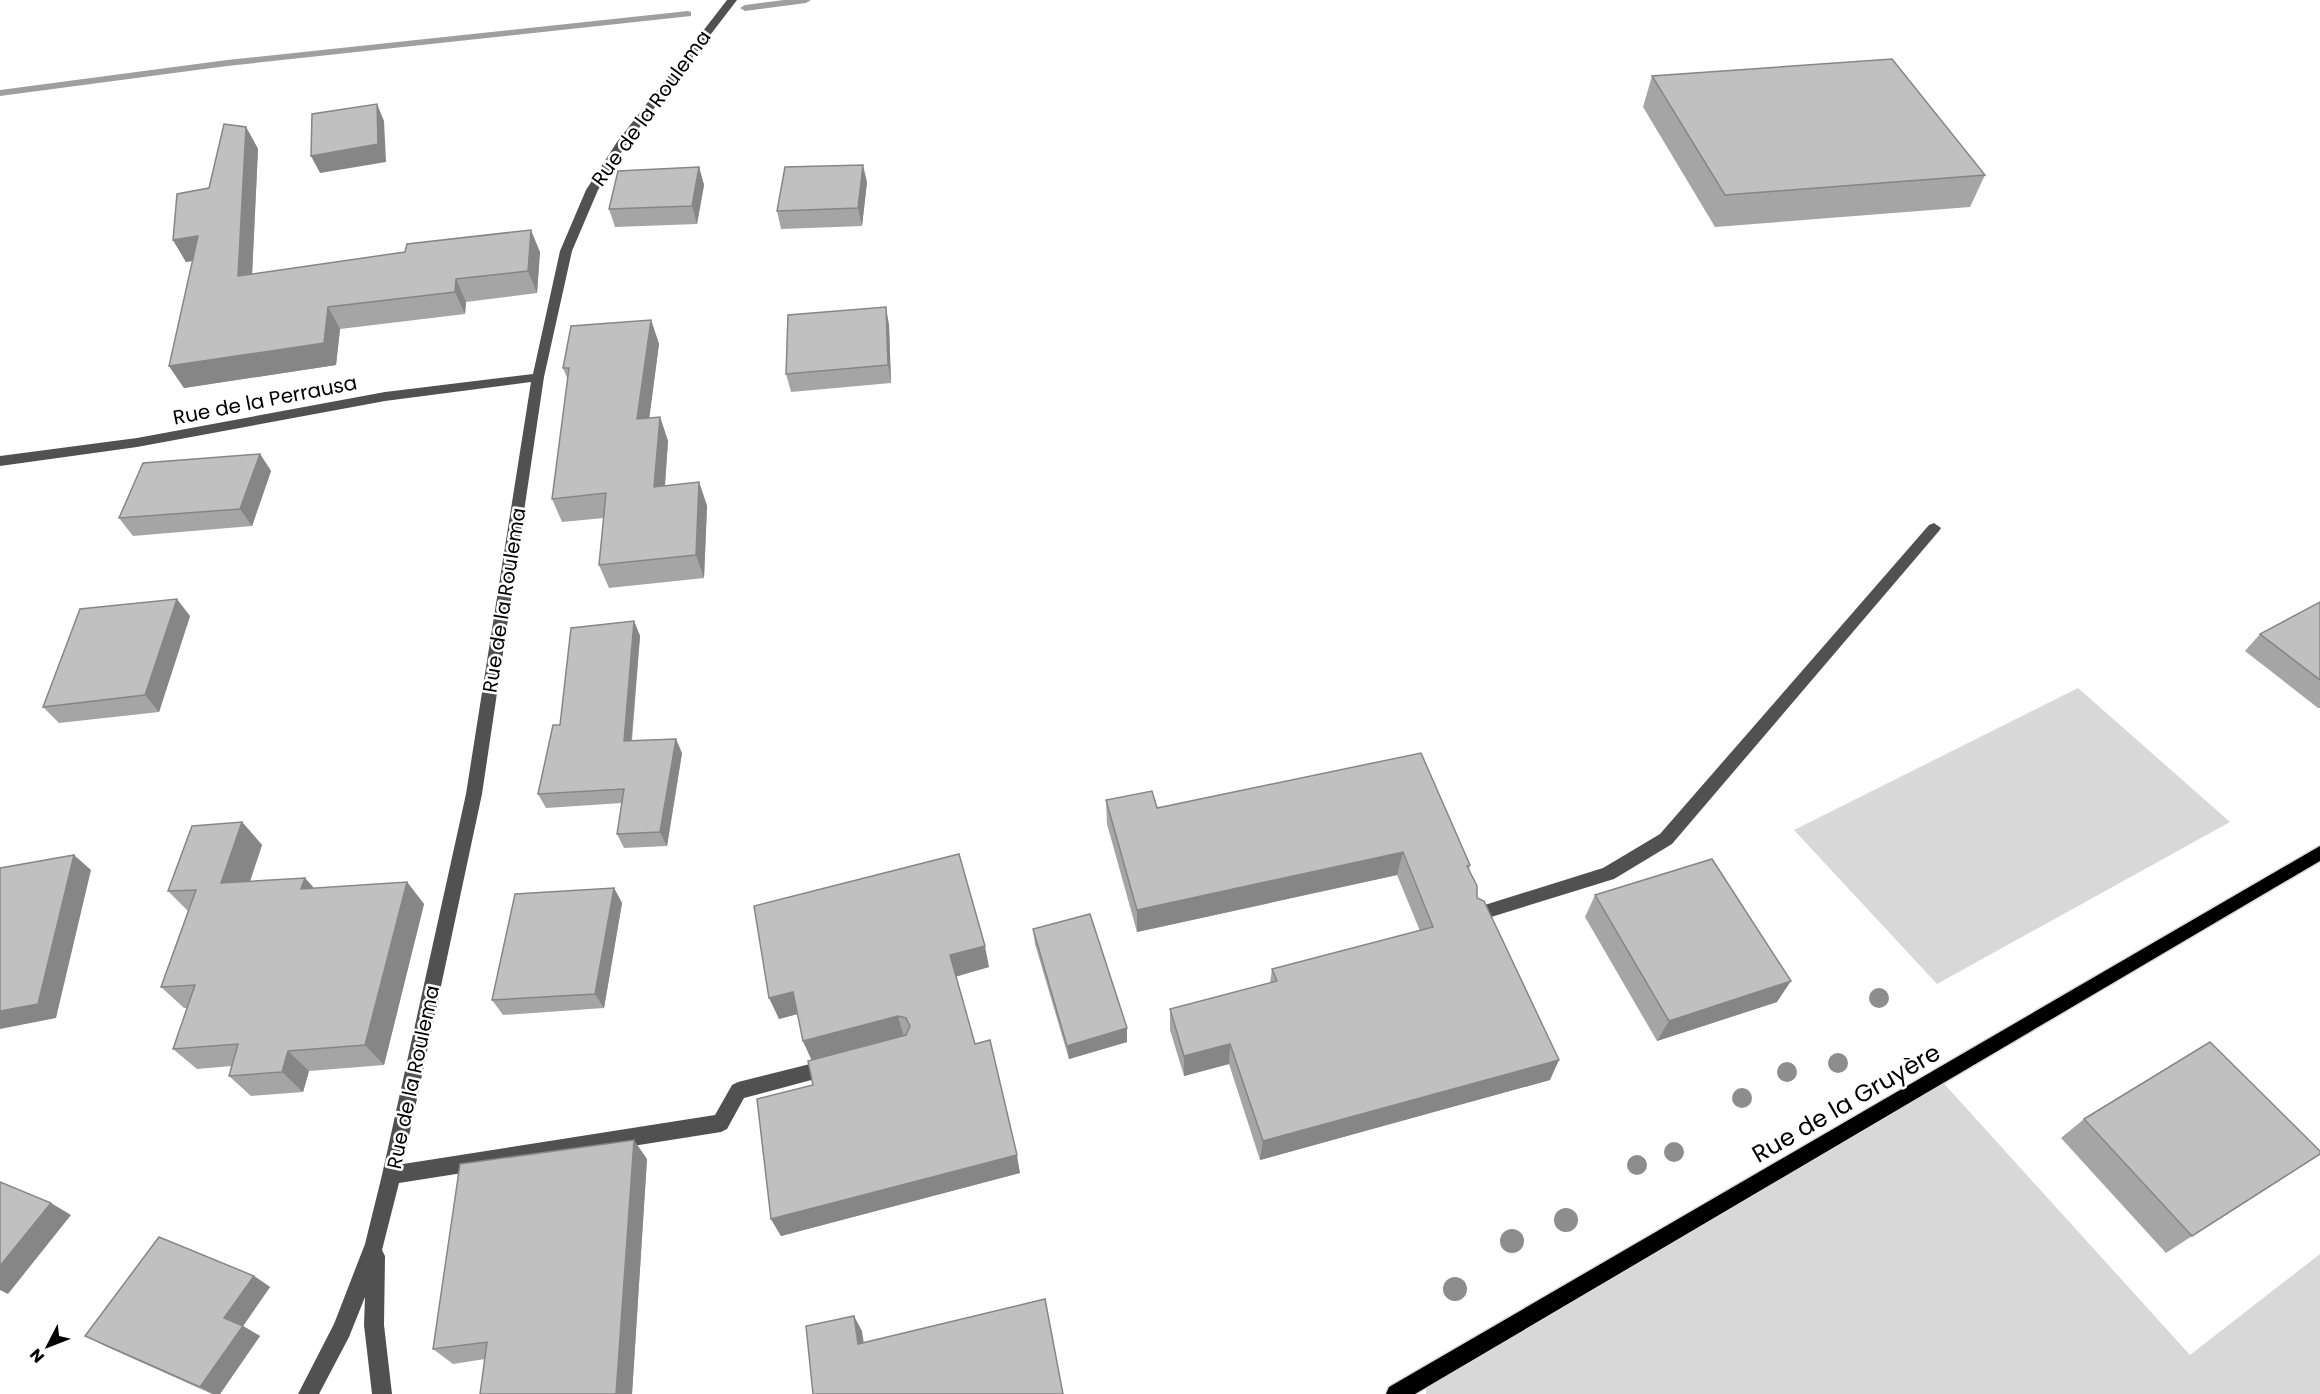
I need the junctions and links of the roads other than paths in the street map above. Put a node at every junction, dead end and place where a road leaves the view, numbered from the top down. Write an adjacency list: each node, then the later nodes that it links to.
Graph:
1 (732, 0): 2 (street, Rue de la Roulema)
2 (538, 376): 3 (street, Rue de la Perrausa); 8 (street, Rue de la Roulema)
3 (0, 461)
4 (1934, 528): 6 (street)
5 (2320, 853): 12 (main road, Rue de la Gruyère)
6 (1478, 914)
7 (849, 1061): 8 (street)
8 (392, 1175): 9 (street, Rue de la Roulema)
9 (375, 1244): 10 (street, Rue de la Roulema); 11 (street, Rue de la Roulema)
10 (308, 1394)
11 (382, 1394)
12 (1396, 1394)

